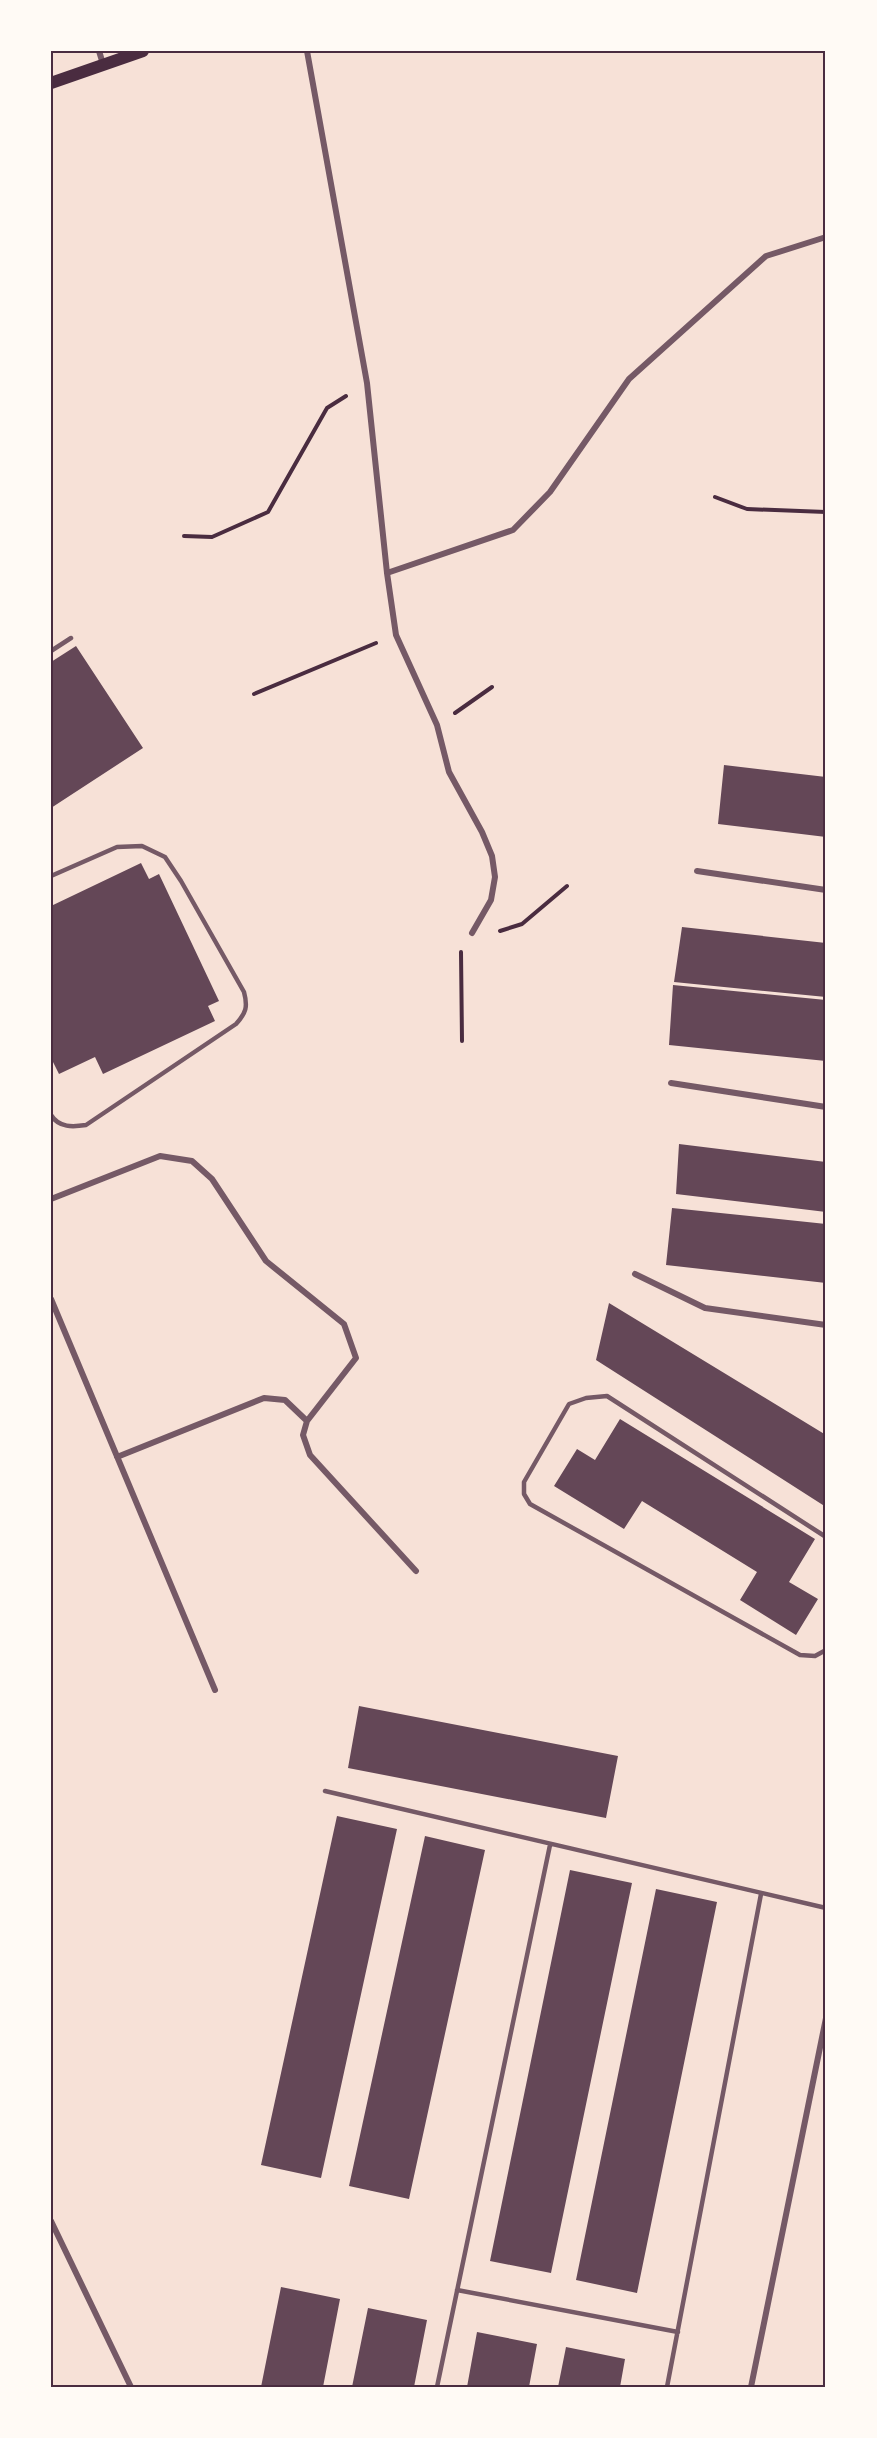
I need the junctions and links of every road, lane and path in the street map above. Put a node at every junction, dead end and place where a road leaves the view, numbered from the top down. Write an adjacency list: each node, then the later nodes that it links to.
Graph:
1 (99, 51): 4 (street)
2 (143, 51): 4 (main road)
3 (307, 51): 7 (street)
4 (103, 64): 5 (main road)
5 (51, 83)
6 (826, 237): 11 (street)
7 (367, 383): 10 (path); 11 (street)
8 (715, 497): 9 (path)
9 (826, 512)
10 (184, 536)
11 (387, 573): 12 (street)
12 (396, 635): 16 (path); 17 (street)
13 (71, 638): 14 (lane)
14 (51, 651)
15 (492, 687): 17 (path)
16 (254, 694)
17 (437, 725): 22 (street)
18 (697, 871): 21 (street)
19 (51, 876): 26 (lane)
20 (567, 886): 22 (path)
21 (826, 890)
22 (472, 933): 23 (path)
23 (462, 1041)
24 (671, 1083): 25 (street)
25 (826, 1107)
26 (51, 1116)
27 (51, 1199): 31 (street)
28 (635, 1274): 30 (street)
29 (51, 1299): 32 (street)
30 (826, 1325)
31 (307, 1420): 32 (street); 34 (street)
32 (117, 1457): 36 (street)
33 (826, 1537): 35 (lane)
34 (416, 1571)
35 (826, 1650)
36 (215, 1690)
37 (325, 1791): 38 (lane)
38 (550, 1845): 39 (lane); 43 (lane)
39 (761, 1894): 40 (lane); 44 (lane)
40 (826, 1908)
41 (826, 2018): 48 (street)
42 (51, 2221): 45 (street)
43 (457, 2290): 44 (lane); 46 (lane)
44 (678, 2332): 47 (lane)
45 (131, 2387)
46 (437, 2387)
47 (667, 2387)
48 (751, 2387)

